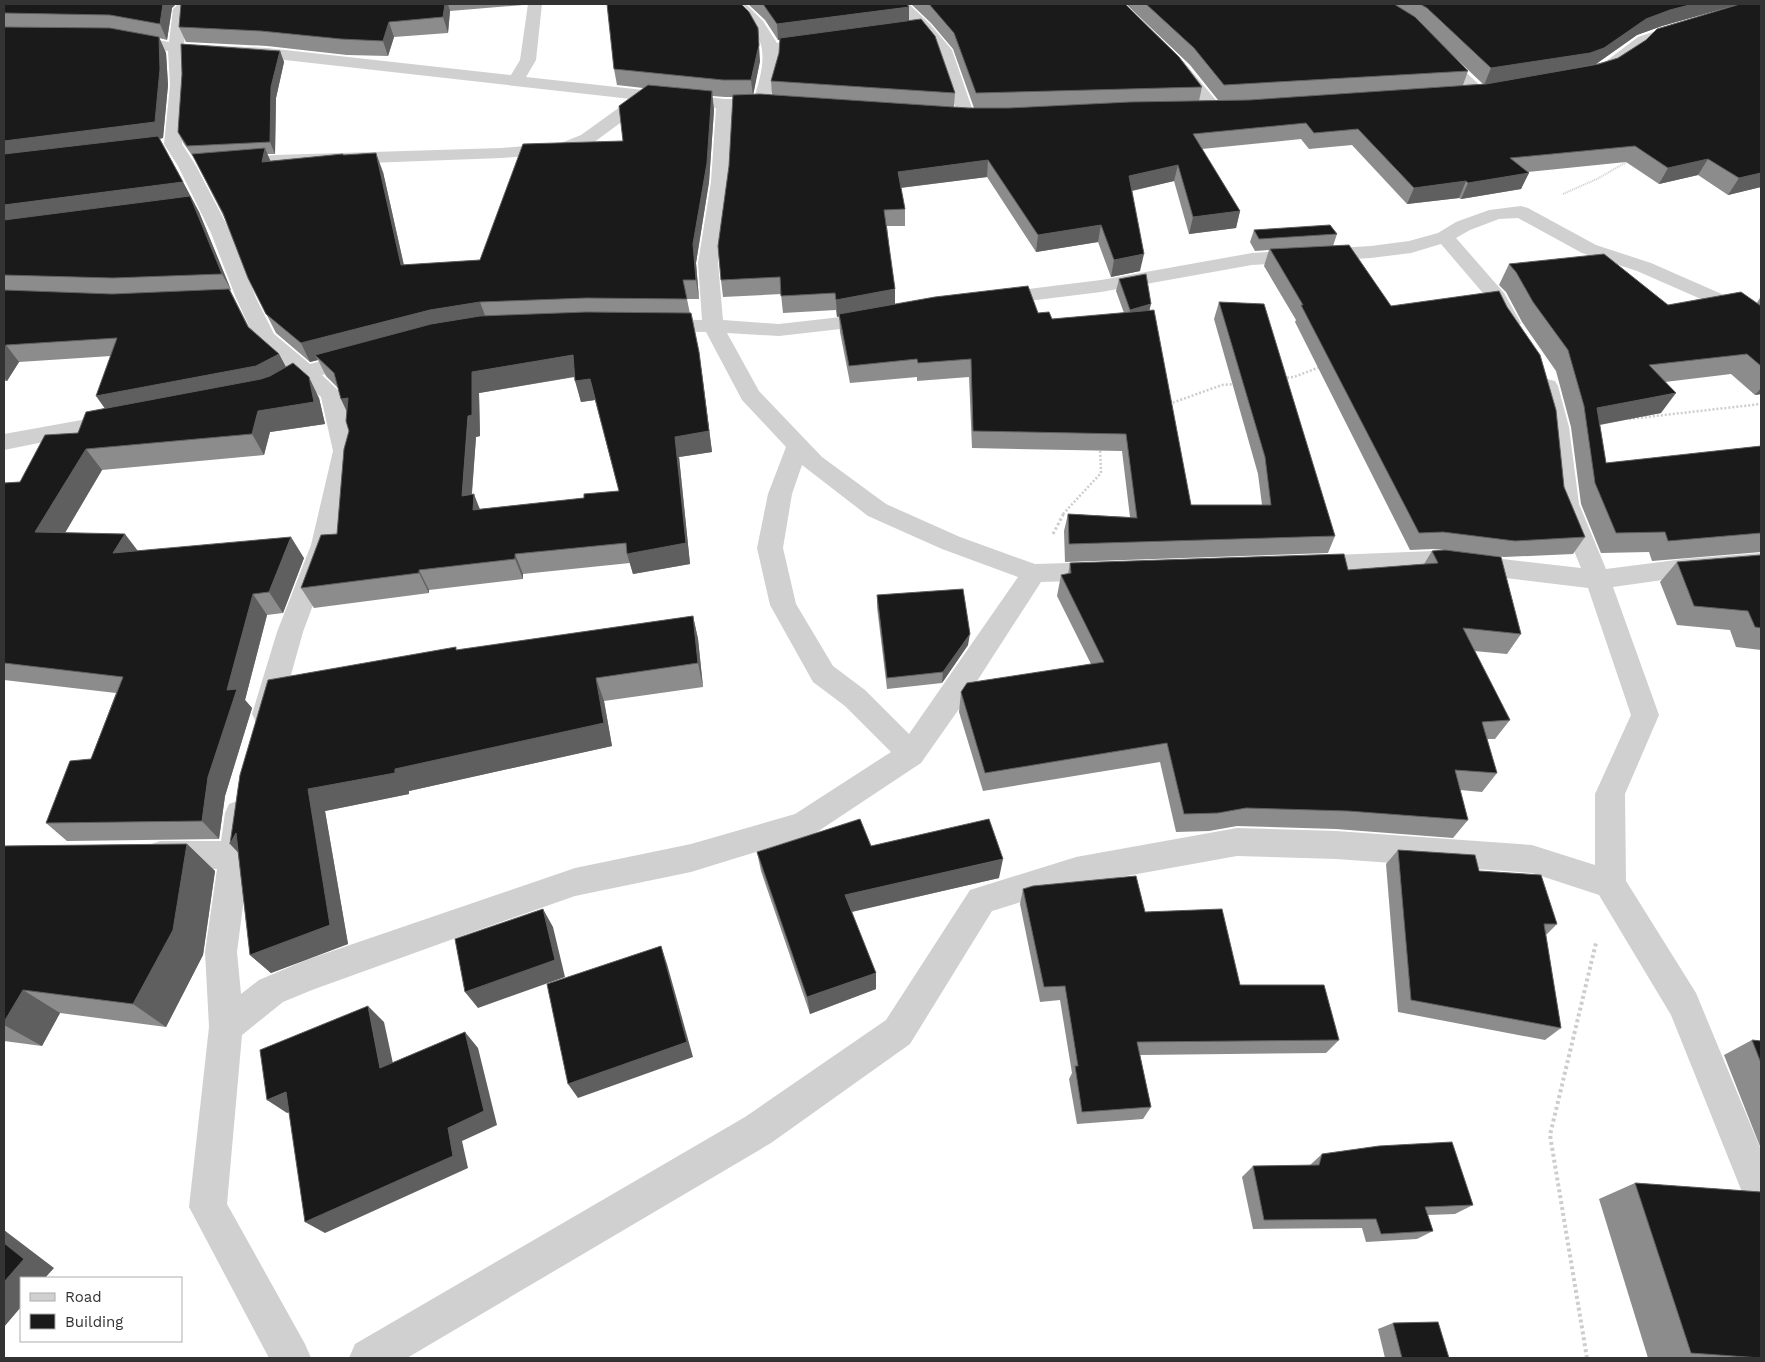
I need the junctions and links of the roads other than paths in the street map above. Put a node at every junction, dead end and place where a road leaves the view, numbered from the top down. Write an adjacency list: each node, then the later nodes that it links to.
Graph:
1 (186, 4): 11 (street)
2 (534, 4): 15 (street)
3 (738, 4): 12 (street)
4 (901, 4): 6 (street)
5 (1697, 24): 14 (street)
6 (925, 27): 7 (street); 25 (street)
7 (906, 29)
8 (109, 37): 11 (street)
9 (829, 40): 12 (street)
10 (1426, 42): 18 (street)
11 (176, 48): 15 (street); 27 (street)
12 (771, 48): 20 (street)
13 (1165, 53): 23 (street)
14 (1594, 72)
15 (517, 79): 17 (street)
16 (1497, 90): 18 (street)
17 (648, 94): 21 (street); 29 (street)
18 (1479, 94): 19 (street)
19 (1460, 95)
20 (761, 103): 21 (street); 22 (street)
21 (725, 104): 35 (street)
22 (786, 105)
23 (1194, 109)
24 (948, 115): 25 (street)
25 (967, 117): 26 (street)
26 (987, 117)
27 (173, 144): 28 (street); 29 (street)
28 (154, 146)
29 (187, 166): 37 (street)
30 (1445, 237): 31 (street); 34 (street); 46 (street)
31 (979, 301)
32 (891, 316): 35 (street)
33 (638, 325): 35 (street)
34 (1761, 325)
35 (713, 326): 41 (street)
36 (372, 354): 37 (street)
37 (306, 372): 38 (street); 47 (street)
38 (254, 395)
39 (133, 418): 40 (street)
40 (5, 445)
41 (798, 445): 45 (street); 48 (street)
42 (1761, 562): 46 (street)
43 (1289, 566): 46 (street)
44 (1127, 571): 45 (street)
45 (1034, 573): 48 (street)
46 (1598, 580): 52 (street)
47 (258, 742)
48 (911, 754): 53 (street)
49 (245, 787): 50 (street)
50 (235, 854): 51 (street); 53 (street)
51 (129, 856)
52 (1610, 884): 54 (street); 56 (street)
53 (226, 1027): 55 (street)
54 (1761, 1192)
55 (291, 1358)
56 (369, 1358)

